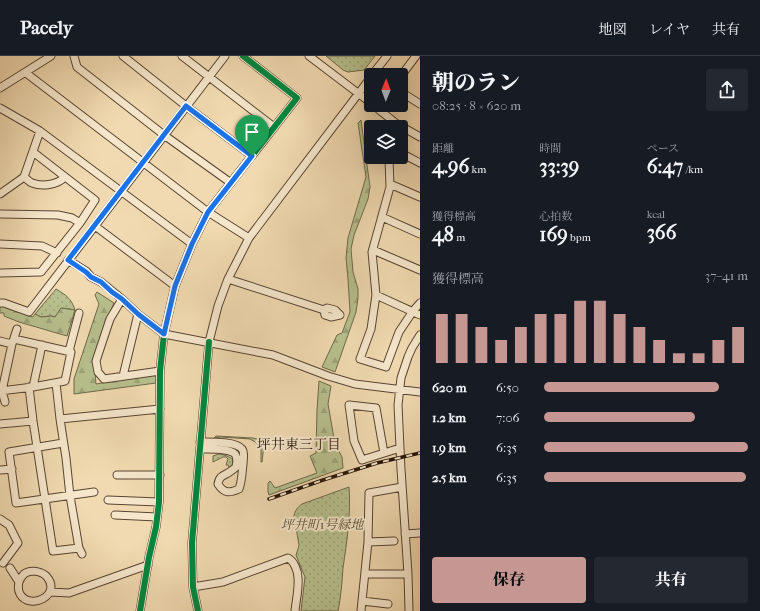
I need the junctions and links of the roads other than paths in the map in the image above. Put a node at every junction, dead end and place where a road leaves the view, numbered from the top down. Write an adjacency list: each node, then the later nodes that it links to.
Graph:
1 (51, 56): 13 (street)
2 (74, 56): 26 (street)
3 (123, 56): 21 (street)
4 (182, 56): 14 (street)
5 (224, 56): 14 (street)
6 (243, 56): 24 (street)
7 (309, 56): 17 (street)
8 (387, 56): 11 (street)
9 (414, 58): 10 (street); 12 (street)
10 (420, 63)
11 (378, 68)
12 (407, 68)
13 (26, 73): 16 (street); 31 (street)
14 (209, 77): 21 (street); 24 (street)
15 (364, 86): 17 (street)
16 (0, 88)
17 (358, 93): 19 (street); 47 (street)
18 (408, 96): 20 (street)
19 (364, 98)
20 (420, 104)
21 (186, 106): 26 (street); 29 (street)
22 (0, 108): 25 (street)
23 (382, 112): 27 (street)
24 (274, 127): 29 (street)
25 (40, 131): 28 (street); 38 (street)
26 (164, 135): 31 (street); 36 (street)
27 (420, 137)
28 (33, 152): 34 (street); 35 (street)
29 (252, 156): 36 (street)
30 (408, 157): 32 (street)
31 (144, 162): 38 (street); 41 (street)
32 (420, 163)
33 (389, 164): 37 (street)
34 (24, 177): 35 (street); 39 (street)
35 (64, 177): 44 (street)
36 (231, 183): 41 (street)
37 (390, 184): 40 (street); 43 (street)
38 (121, 192): 45 (street); 49 (street)
39 (0, 194)
40 (420, 197)
41 (208, 212): 47 (street); 49 (street)
42 (0, 214): 44 (street)
43 (382, 217): 46 (street); 50 (street)
44 (80, 223): 51 (street)
45 (95, 226): 52 (street); 56 (street)
46 (420, 234)
47 (249, 238): 55 (street)
48 (0, 244): 51 (street)
49 (192, 244): 56 (street)
50 (373, 250): 53 (street); 57 (street)
51 (57, 253): 54 (street)
52 (68, 260): 58 (street); 59 (street)
53 (420, 270)
54 (0, 273)
55 (228, 279): 61 (street); 70 (street)
56 (175, 286): 66 (street)
57 (376, 294): 63 (street); 63 (street)
58 (122, 299): 64 (street); 74 (street)
59 (0, 303)
60 (420, 303): 63 (street)
61 (324, 310)
62 (79, 313): 72 (street)
63 (416, 313)
64 (138, 314): 66 (street); 74 (street)
65 (17, 329): 69 (street)
66 (164, 334): 70 (street); 73 (street)
67 (420, 335): 77 (street)
68 (0, 341): 69 (street)
69 (13, 341): 71 (street); 78 (street)
70 (208, 342): 77 (street); 86 (street)
71 (42, 345): 72 (street); 76 (street)
72 (69, 351): 75 (street)
73 (160, 371): 74 (street); 81 (street)
74 (124, 376)
75 (56, 383): 76 (street); 82 (street)
76 (31, 387): 78 (street); 83 (street)
77 (399, 390): 79 (street); 88 (street)
78 (1, 391): 80 (street)
79 (420, 392)
80 (5, 402)
81 (160, 409): 82 (street); 93 (street)
82 (60, 419): 85 (street)
83 (33, 421): 84 (street); 87 (street)
84 (0, 424)
85 (63, 443): 87 (street); 96 (street)
86 (200, 445): 86 (street); 114 (street)
87 (37, 448): 90 (street); 97 (street)
88 (400, 448): 89 (street); 94 (street)
89 (384, 453): 89 (street)
90 (12, 469): 91 (street); 97 (street)
91 (1, 470)
92 (117, 475): 93 (street)
93 (160, 475): 99 (street)
94 (402, 487): 104 (street); 106 (street)
95 (94, 492): 96 (street)
96 (70, 496): 97 (street); 97 (street)
97 (45, 500)
98 (108, 500): 99 (street)
99 (159, 502): 101 (street)
100 (115, 515): 101 (street)
101 (157, 517): 108 (street)
102 (0, 519): 107 (street)
103 (420, 533): 104 (street)
104 (405, 534): 111 (street)
105 (394, 541): 106 (street)
106 (368, 542): 110 (street)
107 (2, 562): 109 (street)
108 (148, 565): 115 (street); 118 (street)
109 (10, 568): 112 (street); 113 (street)
110 (365, 574): 111 (street); 116 (street)
111 (408, 574): 122 (street)
112 (23, 575): 113 (street); 115 (street)
113 (19, 582): 115 (street)
114 (193, 587): 119 (street); 120 (street)
115 (50, 592)
116 (362, 601): 117 (street); 121 (street)
117 (388, 604)
118 (140, 611)
119 (198, 611)
120 (295, 611)
121 (361, 611)
122 (409, 611)

